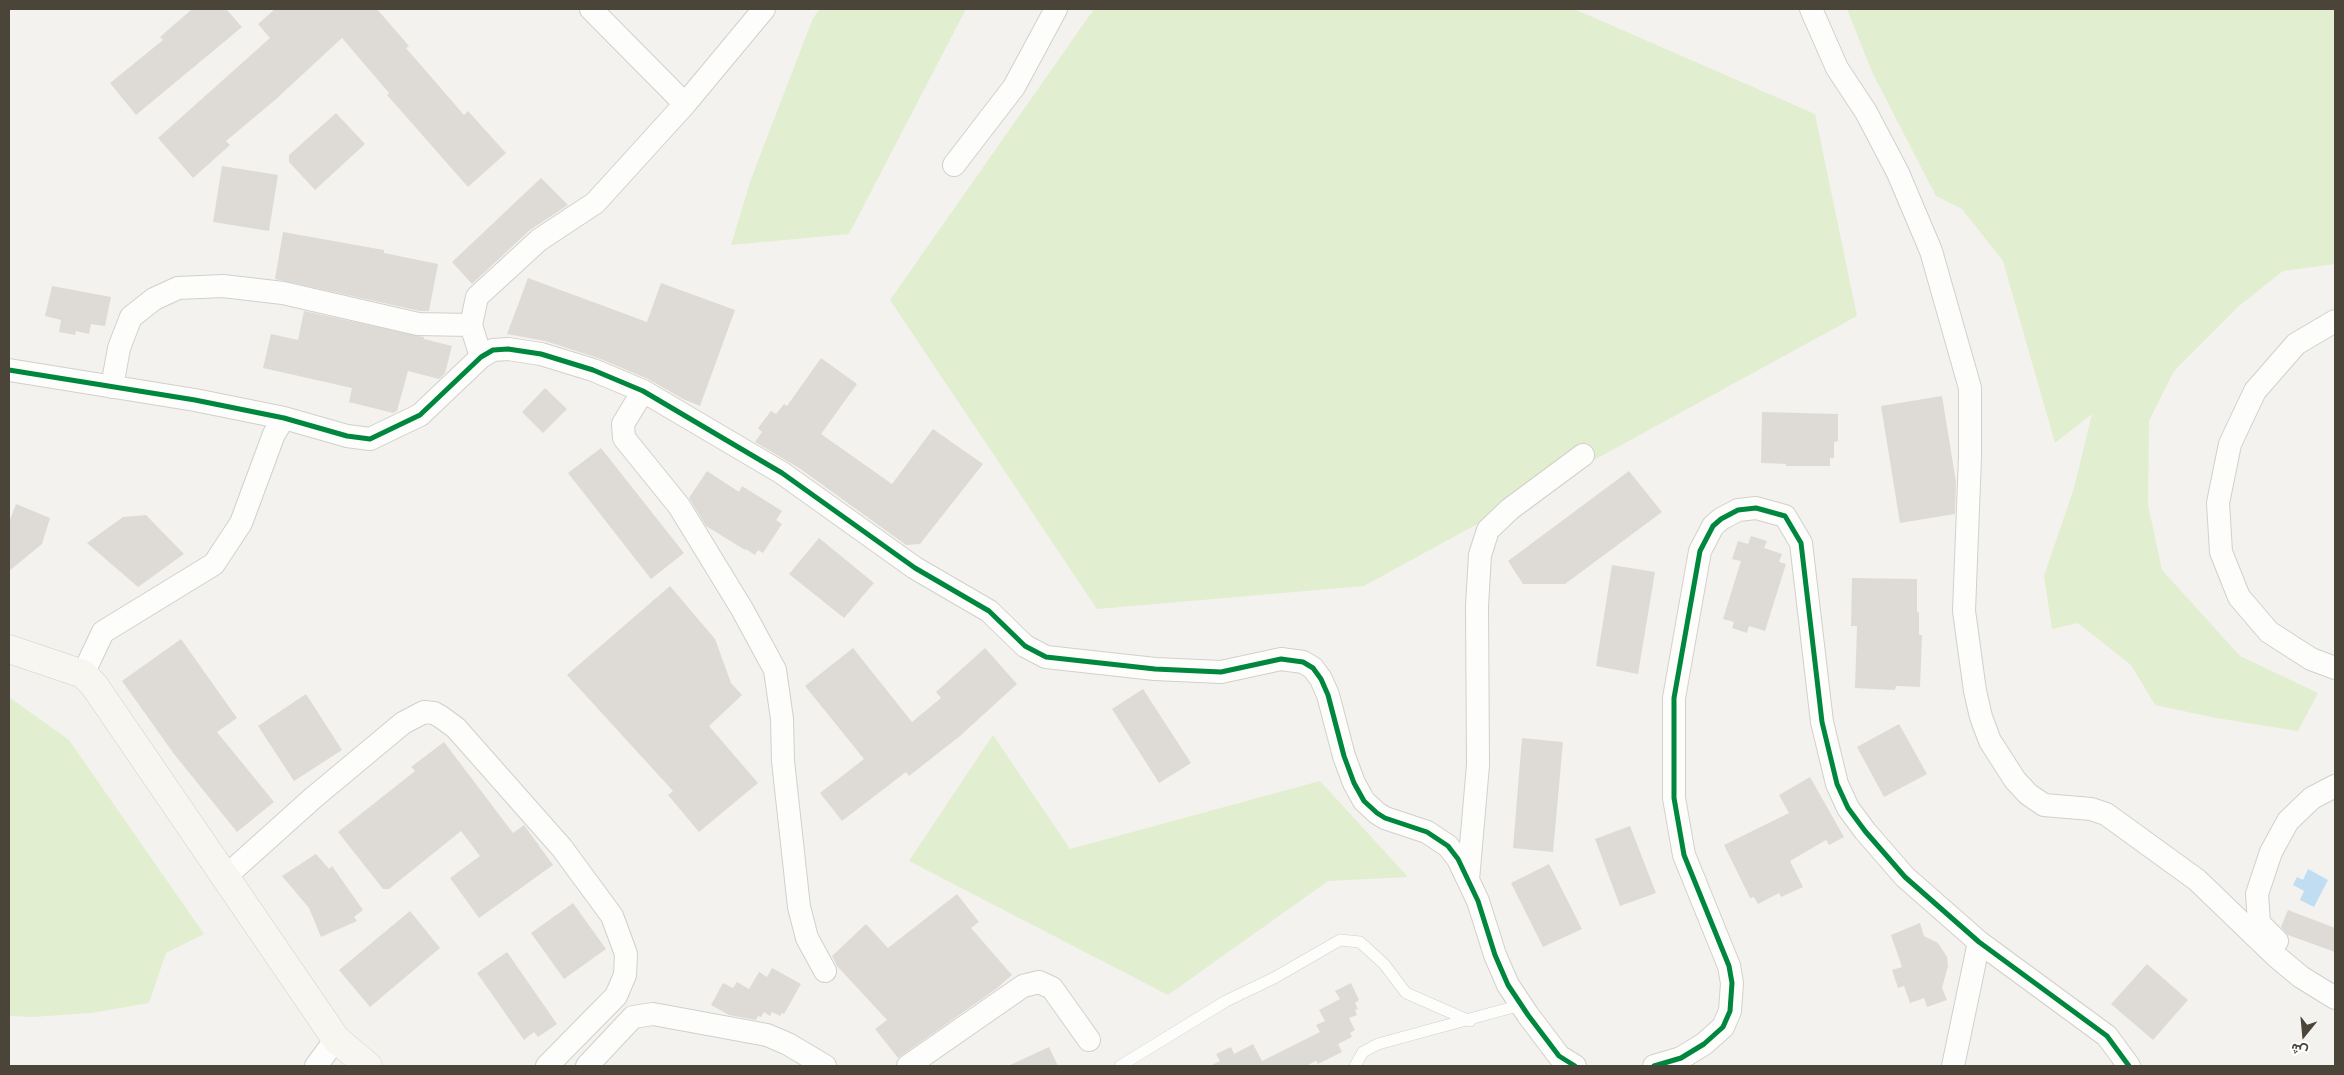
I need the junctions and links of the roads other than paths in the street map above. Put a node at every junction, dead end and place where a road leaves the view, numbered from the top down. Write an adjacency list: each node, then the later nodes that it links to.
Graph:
1 (590, 9): 5 (street)
2 (764, 9): 5 (street)
3 (1056, 9): 6 (street)
4 (1811, 9): 24 (street)
5 (685, 104): 8 (street)
6 (954, 165)
7 (2335, 321): 16 (street)
8 (471, 325): 9 (street); 11 (street)
9 (481, 357): 12 (street); 13 (street)
10 (9, 370): 11 (street)
11 (112, 387): 13 (street)
12 (643, 391): 20 (street); 22 (street)
13 (284, 418): 17 (street)
14 (1583, 455): 20 (street)
15 (9, 649): 17 (street)
16 (2335, 668)
17 (83, 674): 19 (street)
18 (2335, 786): 23 (street)
19 (225, 877): 27 (street); 31 (street)
20 (1468, 880): 25 (street)
21 (1979, 942): 38 (street); 39 (street); 40 (street)
22 (825, 971)
23 (2335, 992)
24 (2335, 998)
25 (1521, 1005): 26 (lane); 37 (street)
26 (1470, 1020): 35 (lane); 36 (lane)
27 (336, 1038): 29 (street); 30 (street)
28 (1089, 1040): 34 (street)
29 (316, 1066)
30 (368, 1066)
31 (547, 1066)
32 (587, 1066): 33 (street)
33 (825, 1066)
34 (908, 1066)
35 (1120, 1066)
36 (1355, 1066)
37 (1575, 1066)
38 (1654, 1066)
39 (1953, 1066)
40 (2129, 1066)

